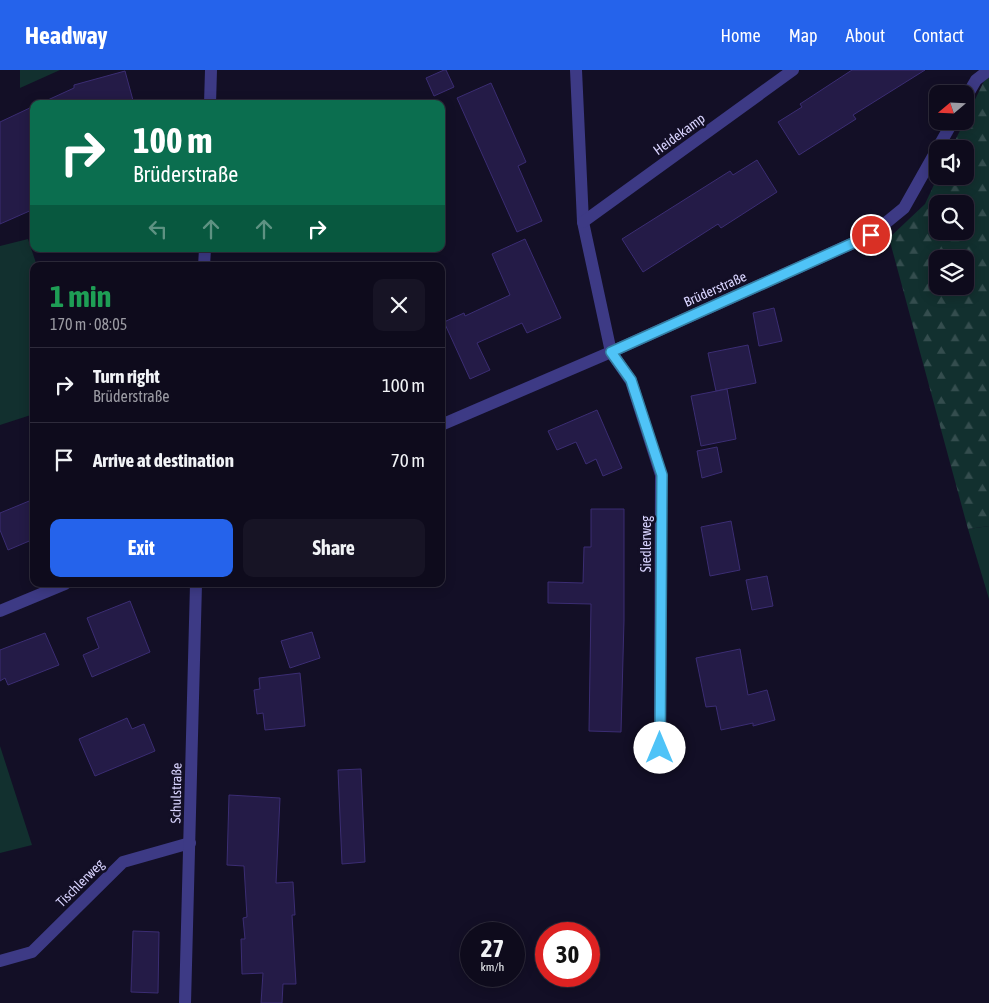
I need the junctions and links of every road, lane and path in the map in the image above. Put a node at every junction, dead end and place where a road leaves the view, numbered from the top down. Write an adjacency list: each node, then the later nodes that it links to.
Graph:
1 (212, 70): 6 (street)
2 (576, 70): 8 (street)
3 (793, 70): 8 (street, Heidekamp)
4 (988, 70): 5 (street)
5 (972, 75)
6 (210, 100)
7 (948, 130): 9 (street, Brüderstraße)
8 (583, 222): 9 (street)
9 (611, 352): 10 (street, Brüderstraße); 14 (street, Siedlerweg)
10 (445, 423)
11 (58, 587): 13 (street)
12 (196, 587): 15 (street, Schulstraße)
13 (0, 610)
14 (660, 748)
15 (190, 843): 16 (street, Tischlerweg); 17 (street, Schulstraße)
16 (0, 961)
17 (185, 1003)

